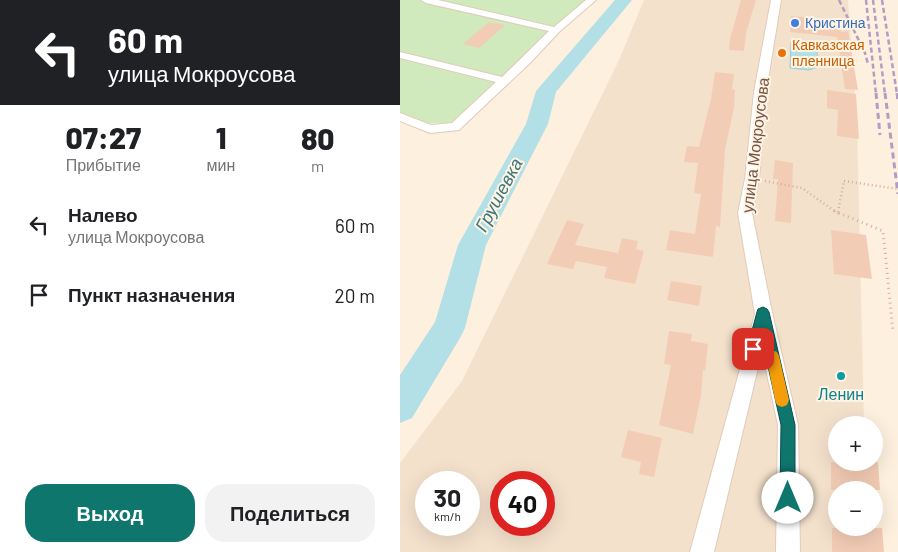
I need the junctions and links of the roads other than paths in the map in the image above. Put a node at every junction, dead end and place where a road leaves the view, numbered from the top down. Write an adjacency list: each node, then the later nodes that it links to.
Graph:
1 (426, 0): 4 (street)
2 (591, 0): 4 (street)
3 (776, 0): 8 (street, улица Мокроусова)
4 (556, 30): 6 (street)
5 (400, 55): 6 (street)
6 (504, 80): 7 (street)
7 (400, 117)
8 (763, 312): 9 (street, улица Мокроусова); 10 (street)
9 (702, 552)
10 (788, 552)

